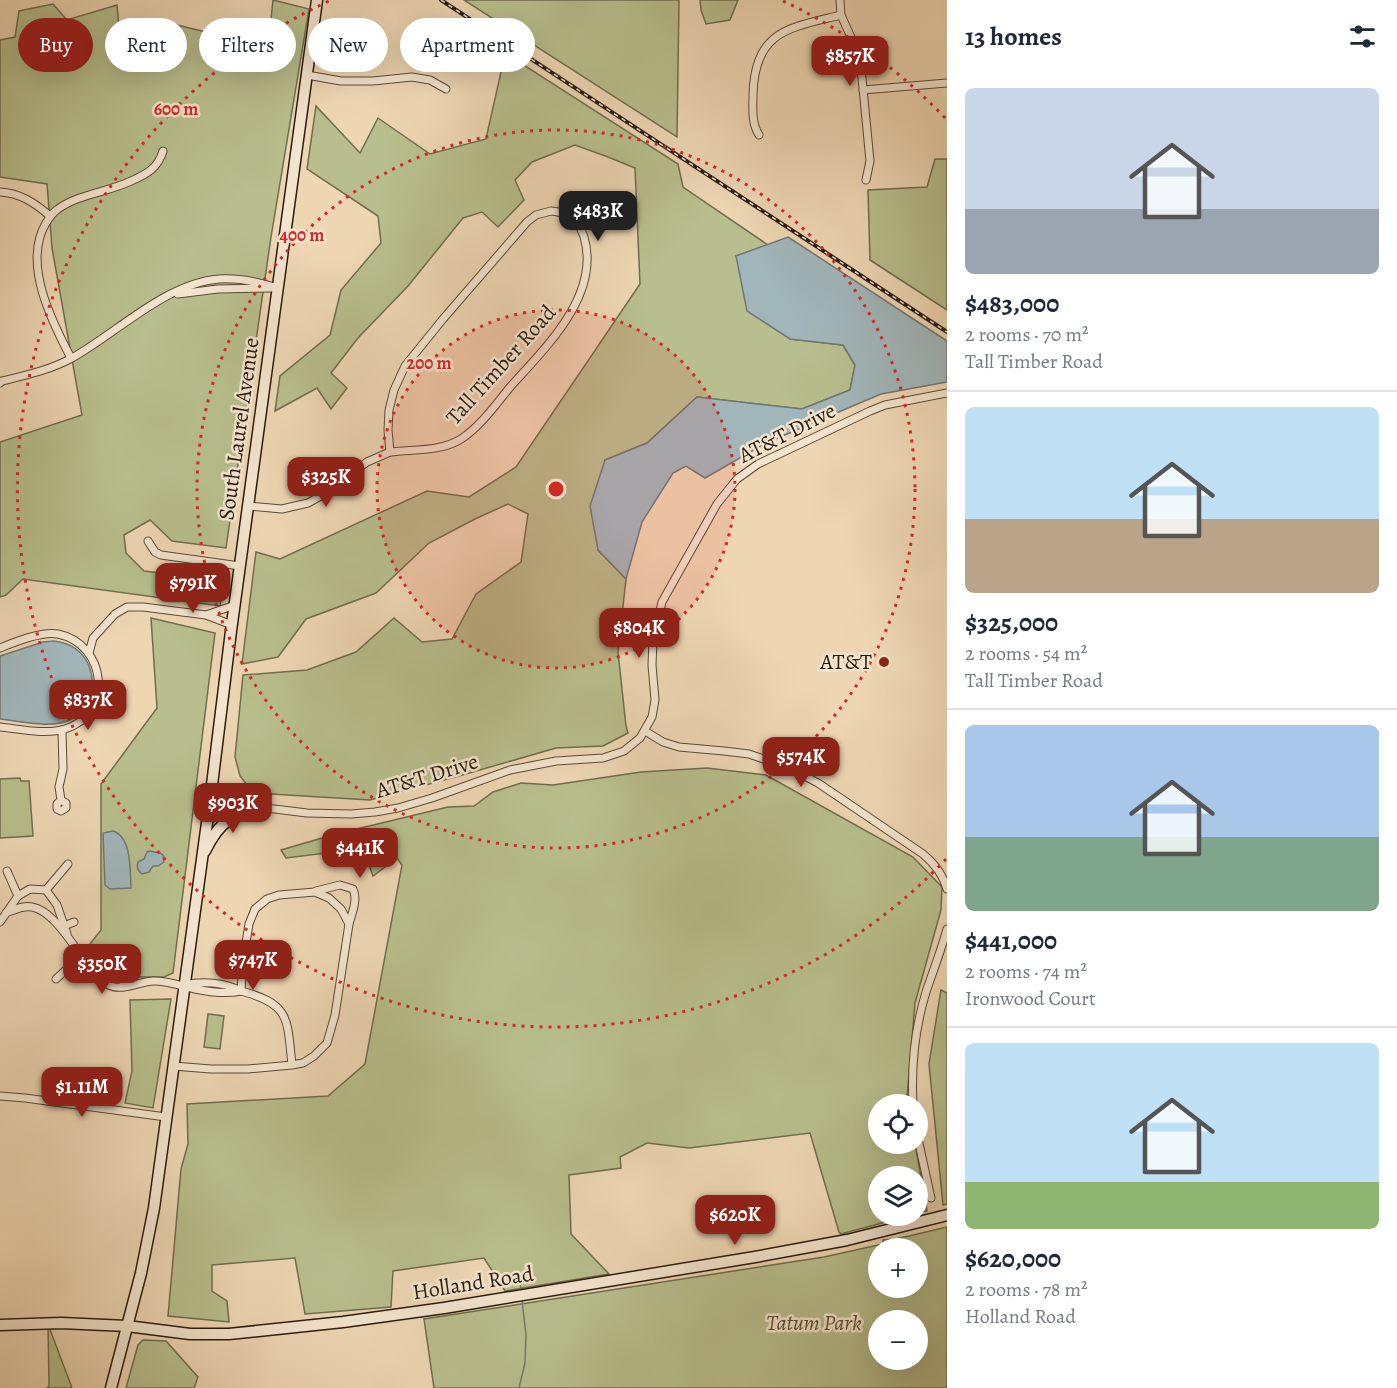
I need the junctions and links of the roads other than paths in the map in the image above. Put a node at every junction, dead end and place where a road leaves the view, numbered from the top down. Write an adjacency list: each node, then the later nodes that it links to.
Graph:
1 (317, 0): 4 (main road, South Laurel Avenue)
2 (840, 0): 3 (street)
3 (841, 15): 7 (street); 8 (street)
4 (307, 75): 6 (street); 13 (main road, South Laurel Avenue)
5 (947, 83): 7 (street)
6 (446, 89)
7 (863, 90): 10 (street)
8 (759, 135)
9 (163, 151): 12 (street)
10 (866, 180)
11 (0, 192): 12 (street)
12 (50, 216): 14 (street)
13 (278, 288): 14 (street); 18 (main road, South Laurel Avenue)
14 (71, 358): 15 (street)
15 (0, 383)
16 (947, 393): 30 (street, AT&T Drive)
17 (390, 452): 17 (street, Tall Timber Road); 18 (street, Tall Timber Road)
18 (249, 506): 20 (main road, South Laurel Avenue)
19 (148, 541): 20 (street)
20 (240, 566): 21 (main road, South Laurel Avenue)
21 (235, 605): 22 (street); 23 (main road, South Laurel Avenue)
22 (206, 615): 23 (street); 24 (street)
23 (232, 625): 32 (main road, South Laurel Avenue)
24 (93, 638): 25 (street); 27 (street)
25 (78, 642): 26 (street); 27 (street)
26 (0, 648)
27 (89, 653): 29 (street)
28 (0, 727): 29 (street)
29 (62, 730): 31 (street)
30 (645, 731): 33 (street, AT&T Drive); 37 (street)
31 (61, 800)
32 (210, 801): 33 (street, AT&T Drive); 34 (main road, South Laurel Avenue)
33 (265, 808): 34 (main road)
34 (201, 862): 50 (main road, South Laurel Avenue)
35 (68, 864): 38 (street)
36 (7, 871): 40 (street)
37 (947, 889)
38 (46, 890): 40 (street); 45 (street)
39 (315, 892): 44 (street); 44 (street); 51 (street)
40 (18, 896): 41 (street)
41 (6, 913): 42 (street); 47 (street)
42 (0, 921)
43 (74, 922): 45 (street)
44 (349, 924): 52 (street)
45 (64, 926): 47 (street)
46 (947, 929): 54 (street)
47 (67, 937): 48 (street)
48 (82, 955): 49 (street); 50 (street)
49 (56, 979)
50 (184, 985): 51 (street); 53 (main road, South Laurel Avenue)
51 (241, 991): 52 (street)
52 (292, 1065): 53 (street)
53 (173, 1066): 56 (main road, South Laurel Avenue)
54 (913, 1094)
55 (0, 1096): 56 (street)
56 (166, 1117): 61 (main road, South Laurel Avenue)
57 (921, 1154): 58 (street)
58 (931, 1198)
59 (947, 1215): 61 (main road, Holland Road)
60 (0, 1325): 61 (main road, Holland Road)
61 (127, 1326): 62 (main road, South Laurel Avenue)
62 (111, 1388)

